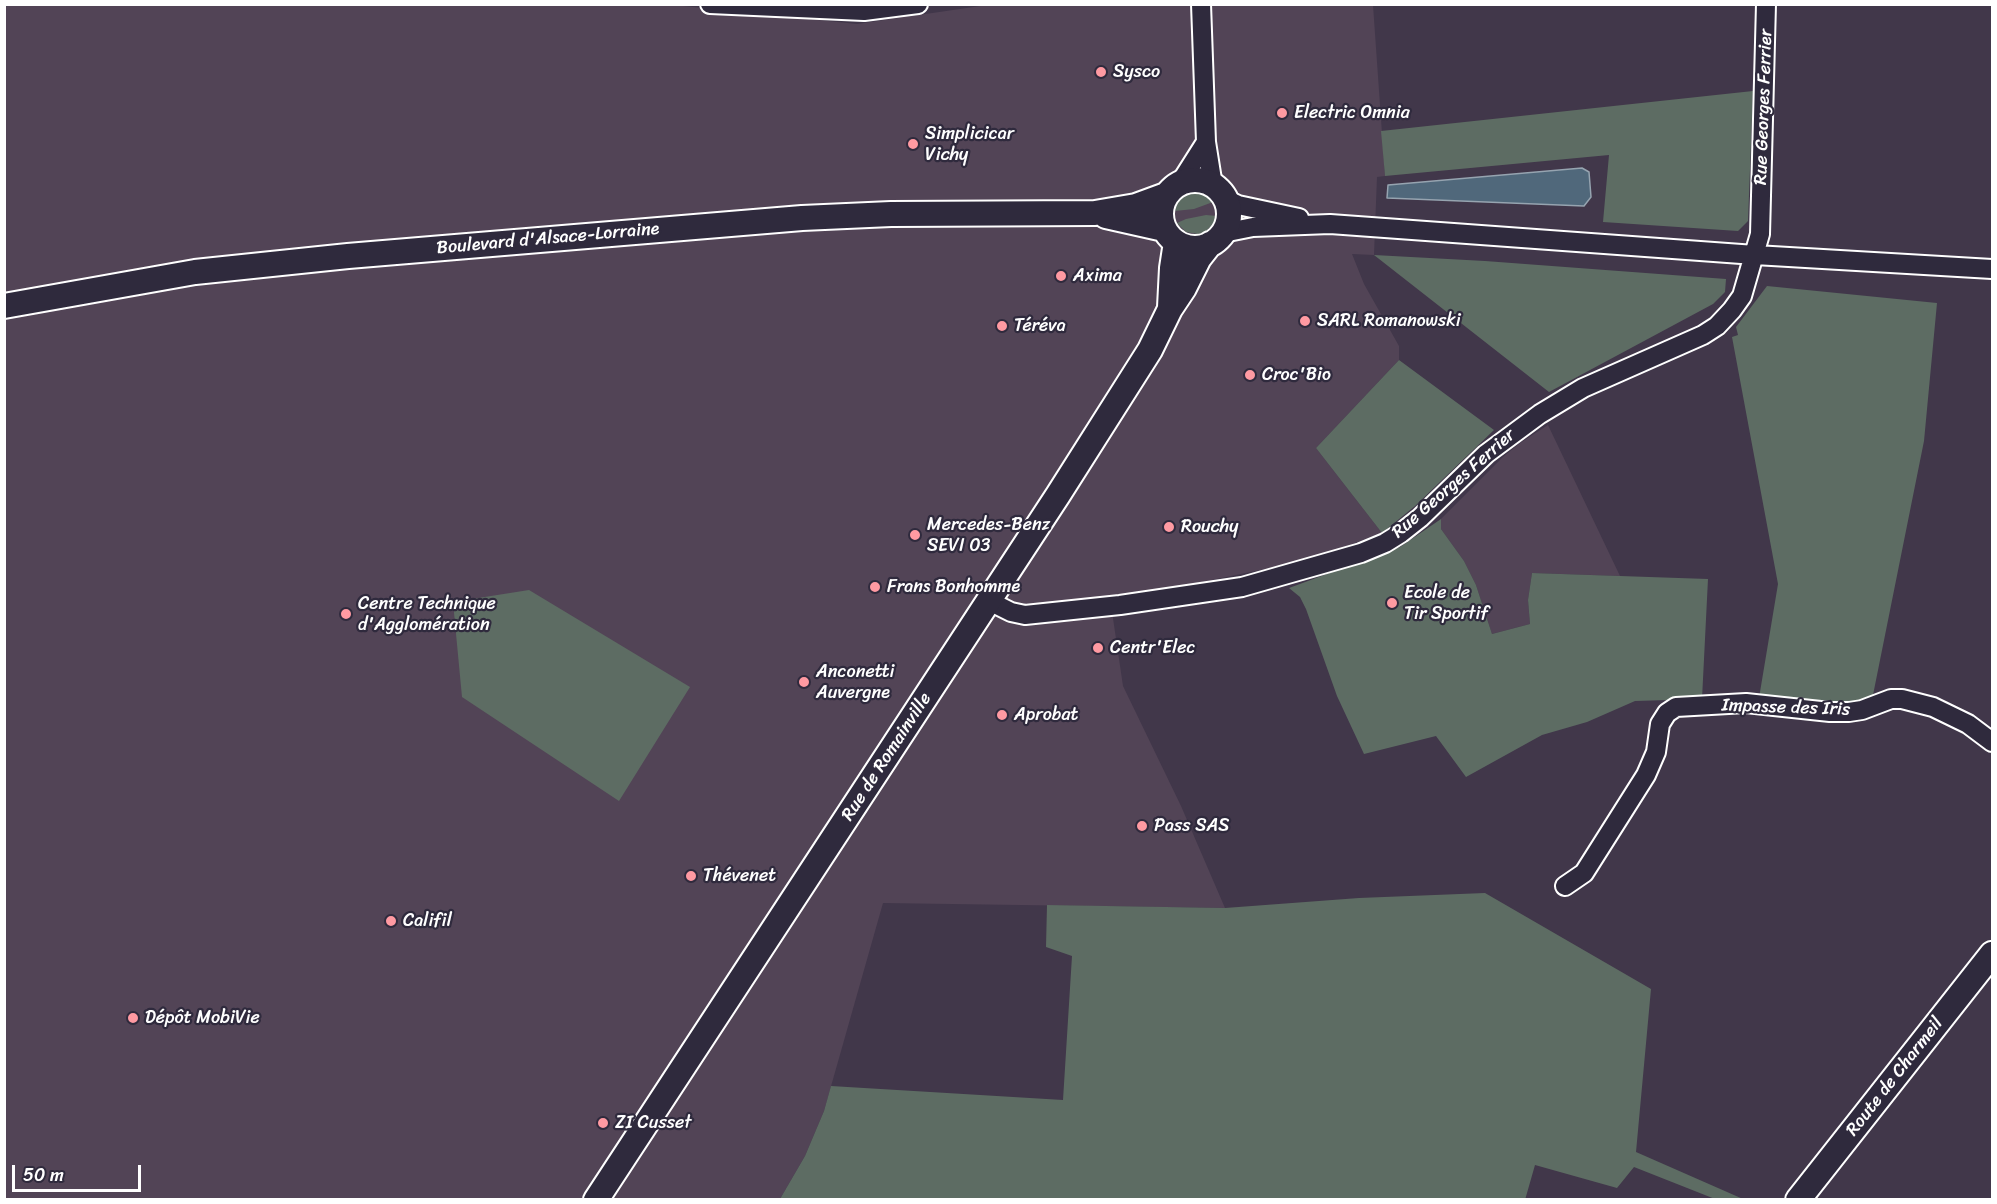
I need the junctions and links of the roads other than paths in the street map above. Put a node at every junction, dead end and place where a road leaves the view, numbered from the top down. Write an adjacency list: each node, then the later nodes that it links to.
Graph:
1 (710, 4): 2 (street)
2 (918, 4)
3 (1201, 4): 5 (street)
4 (1766, 4): 12 (street, Rue Georges Ferrier)
5 (1206, 142): 6 (street); 7 (street)
6 (1173, 189): 7 (main road); 8 (main road, Boulevard d'Alsace-Lorraine); 10 (main road)
7 (1219, 192): 9 (street); 11 (main road)
8 (1095, 213): 10 (main road, Boulevard d'Alsace-Lorraine); 14 (main road, Boulevard d'Alsace-Lorraine)
9 (1335, 224): 11 (street); 12 (street)
10 (1170, 236): 11 (main road); 15 (main road, Rue de Romainville)
11 (1216, 239): 15 (main road, Rue de Romainville)
12 (1755, 255): 13 (street); 16 (street, Rue Georges Ferrier)
13 (1992, 269)
14 (4, 306)
15 (1170, 309): 16 (main road, Rue de Romainville)
16 (989, 601): 20 (main road, Rue de Romainville)
17 (1992, 742): 18 (street, Impasse des Iris)
18 (1564, 886)
19 (1992, 954): 21 (main road, Route de Charmeil)
20 (596, 1200)
21 (1798, 1200)

